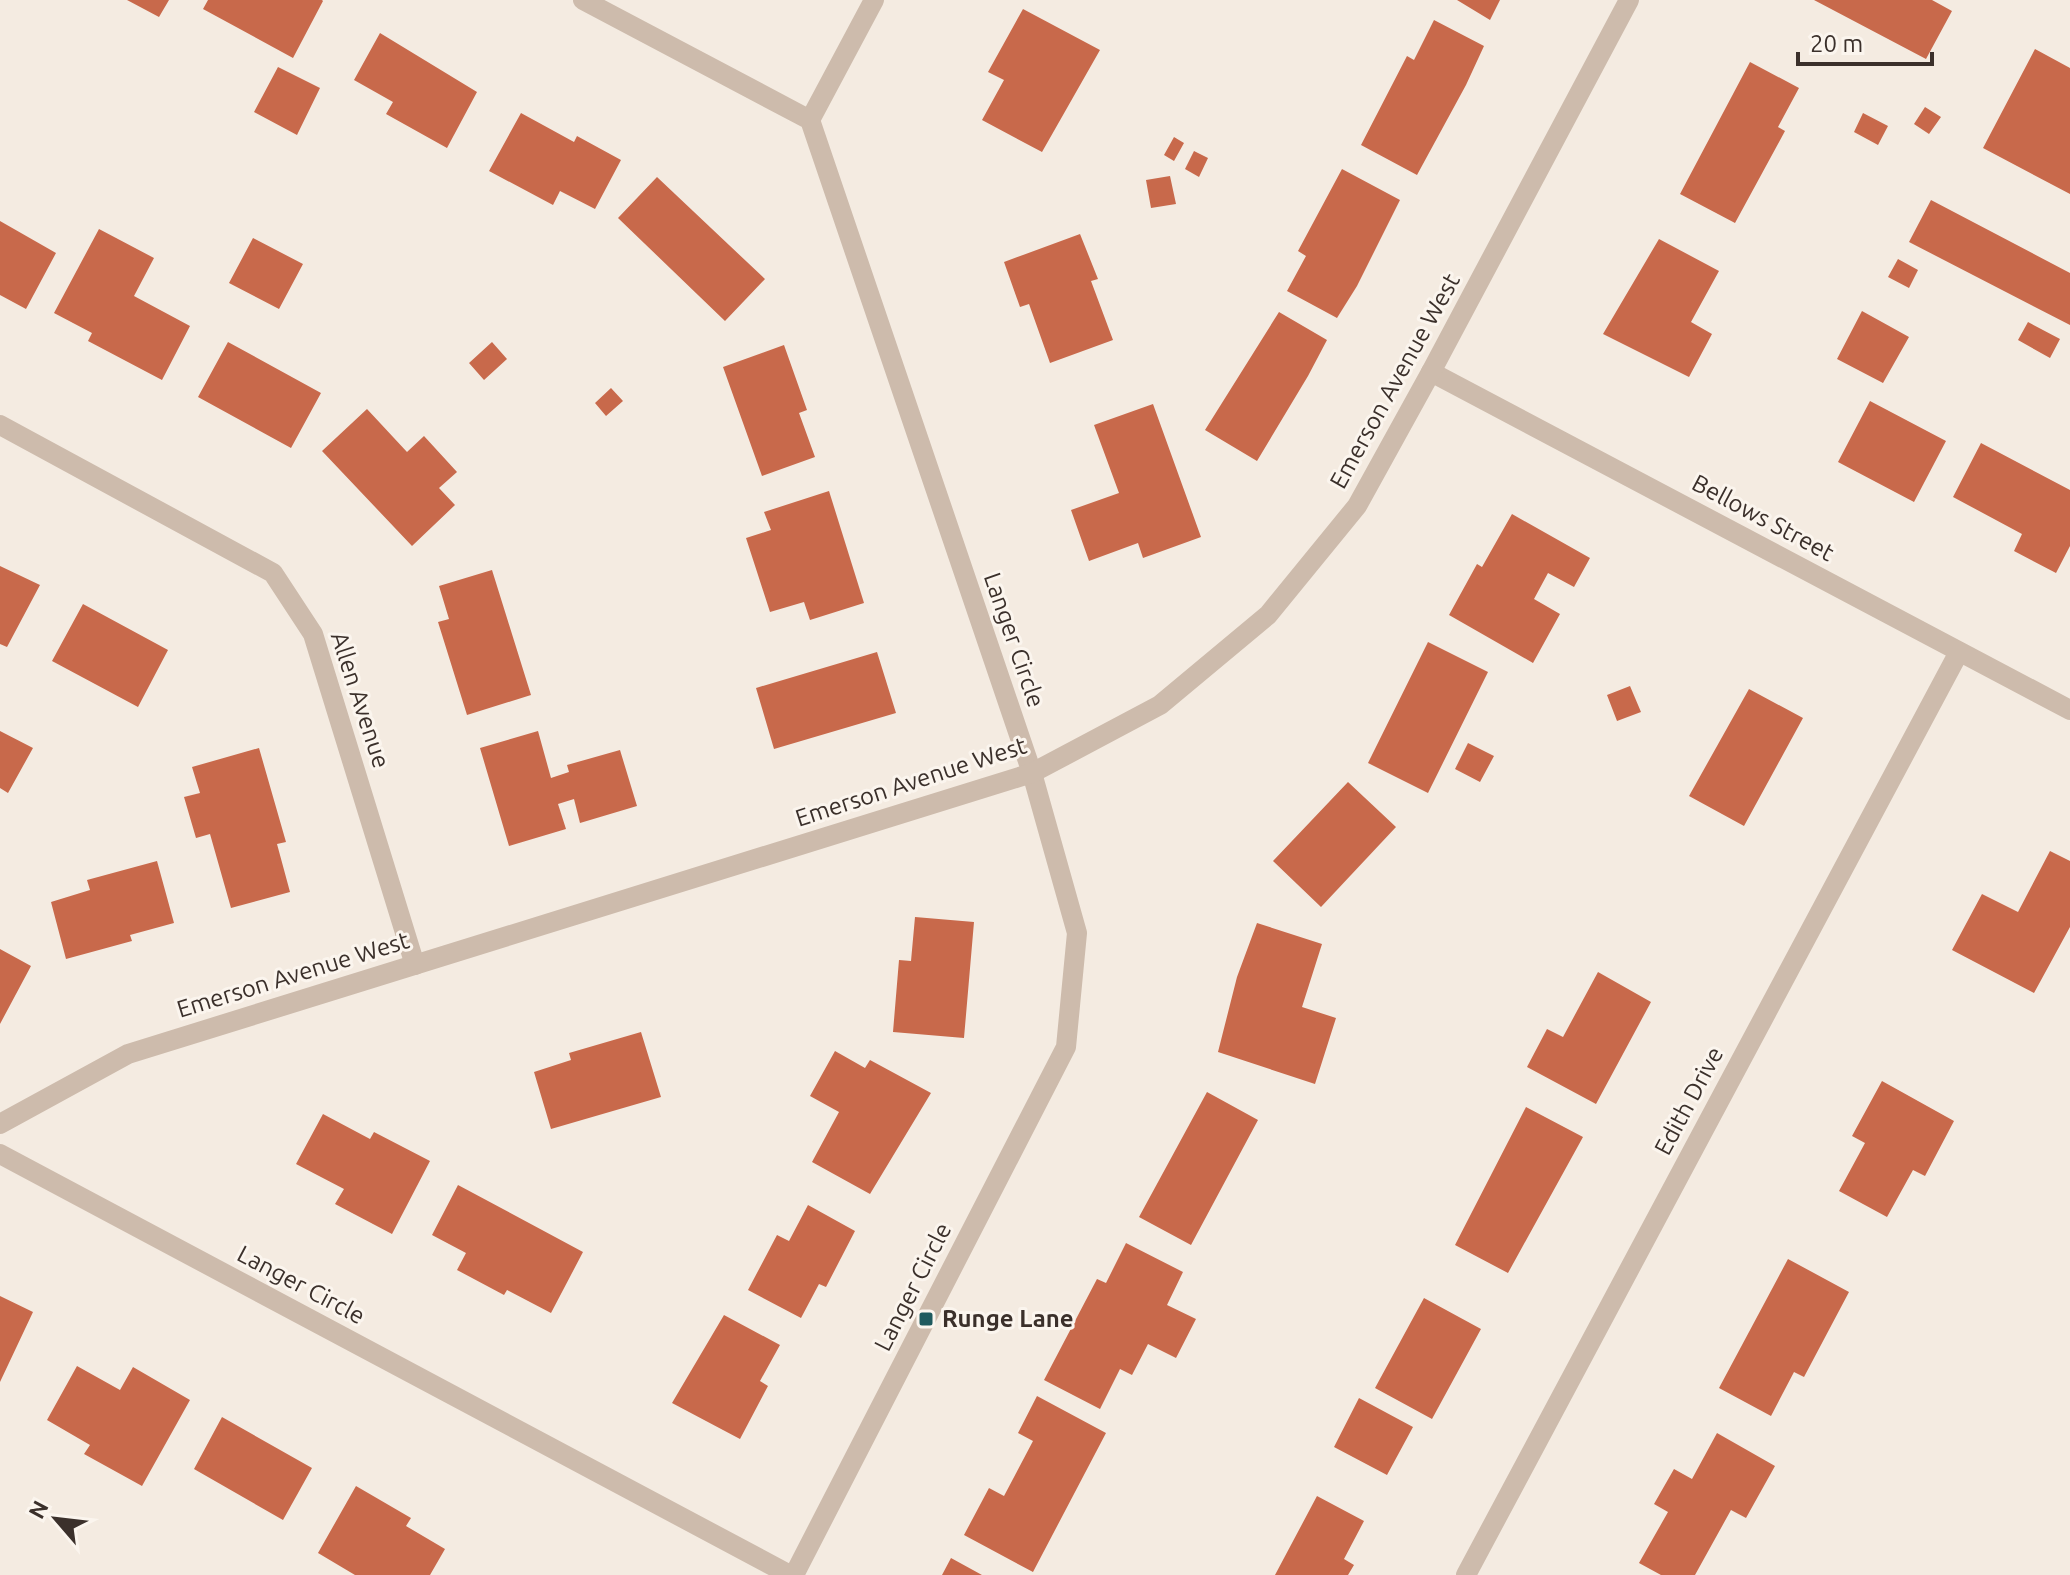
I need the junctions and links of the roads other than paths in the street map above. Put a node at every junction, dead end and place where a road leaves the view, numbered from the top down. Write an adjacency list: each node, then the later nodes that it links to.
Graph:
1 (583, 0): 4 (street)
2 (874, 0): 4 (street)
3 (1629, 0): 5 (street, Emerson Avenue West)
4 (810, 120): 9 (street, Langer Circle)
5 (1431, 372): 7 (street, Bellows Street); 9 (street, Emerson Avenue West)
6 (0, 425): 10 (street, Allen Avenue)
7 (1959, 652): 8 (street, Bellows Street); 14 (street, Edith Drive)
8 (2070, 710)
9 (1032, 773): 10 (street, Emerson Avenue West); 13 (street, Langer Circle)
10 (415, 965): 11 (street, Emerson Avenue West)
11 (0, 1124)
12 (0, 1154): 13 (street, Langer Circle)
13 (792, 1575)
14 (1466, 1575)

